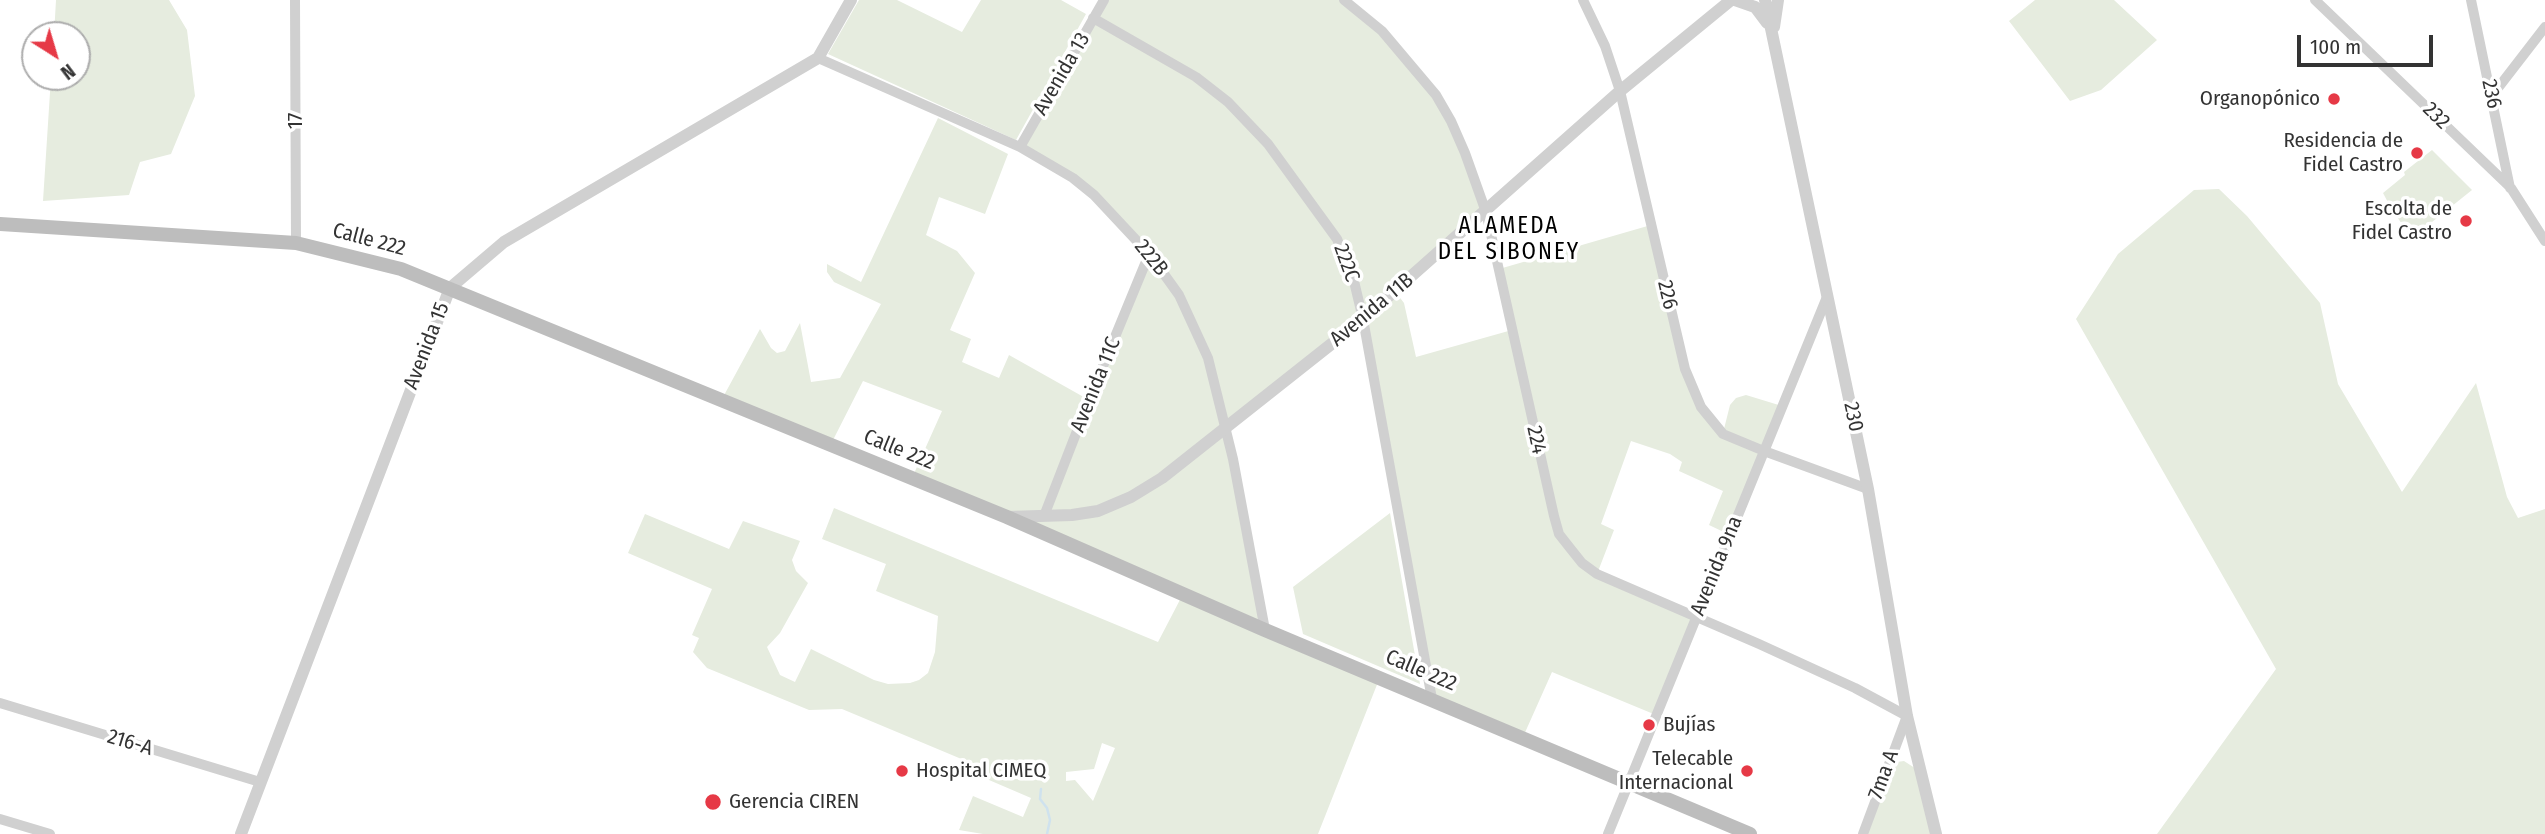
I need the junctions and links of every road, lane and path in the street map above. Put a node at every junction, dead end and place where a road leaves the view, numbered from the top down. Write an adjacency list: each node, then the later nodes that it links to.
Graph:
1 (295, 0): 25 (street, 17)
2 (851, 0): 15 (street, Avenida 15)
3 (1104, 0): 11 (street, Avenida 13)
4 (1344, 0): 20 (street, 224)
5 (1583, 0): 16 (street, 226)
6 (1733, 0): 13 (street); 16 (street, Avenida 11B)
7 (1765, 0): 13 (street, 230)
8 (1779, 0): 14 (street)
9 (2315, 0): 19 (street, 232)
10 (2471, 0): 17 (street, 236)
11 (1093, 18): 18 (street, Avenida 13); 29 (street, 222C)
12 (2545, 27): 17 (street)
13 (1771, 32): 14 (street, 230)
14 (1776, 55): 28 (street, 230)
15 (818, 58): 18 (street, 222B); 27 (street, Avenida 15)
16 (1620, 91): 20 (street, Avenida 11B); 31 (street, 226)
17 (2491, 97): 19 (street, 236)
18 (1020, 148): 26 (street, 222B)
19 (2511, 188): 23 (street, 232)
20 (1486, 212): 29 (street, Avenida 11B); 35 (street, 224)
21 (2545, 220): 23 (street)
22 (0, 224): 25 (main road, Calle 222)
23 (2537, 230): 24 (street, 232)
24 (2545, 241)
25 (296, 243): 27 (main road, Calle 222)
26 (1151, 256): 30 (street, 222B); 33 (street, Avenida 11C)
27 (450, 288): 34 (main road, Calle 222); 40 (street, Avenida 15)
28 (1827, 297): 31 (street, Avenida 9na); 32 (street, 230)
29 (1363, 318): 30 (street, Avenida 11B); 37 (street, 222C)
30 (1225, 429): 33 (street, Avenida 11B); 36 (street, 222B)
31 (1764, 451): 32 (street, 226); 35 (street, Avenida 9na)
32 (1868, 489): 39 (street, 230)
33 (1044, 516): 34 (street, Avenida 11B)
34 (1007, 517): 36 (main road, Calle 222)
35 (1696, 617): 39 (street, 224); 41 (street, Avenida 9na)
36 (1265, 630): 37 (main road, Calle 222)
37 (1432, 699): 41 (main road, Calle 222)
38 (0, 703): 40 (street, 216-A)
39 (1907, 716): 47 (street, 7ma A); 48 (street, 230)
40 (260, 782): 44 (street, Avenida 15)
41 (1629, 782): 45 (street, Avenida 9na); 46 (main road, Calle 222)
42 (0, 819): 43 (street)
43 (50, 834)
44 (241, 834)
45 (1608, 834)
46 (1751, 834)
47 (1863, 834)
48 (1936, 834)

